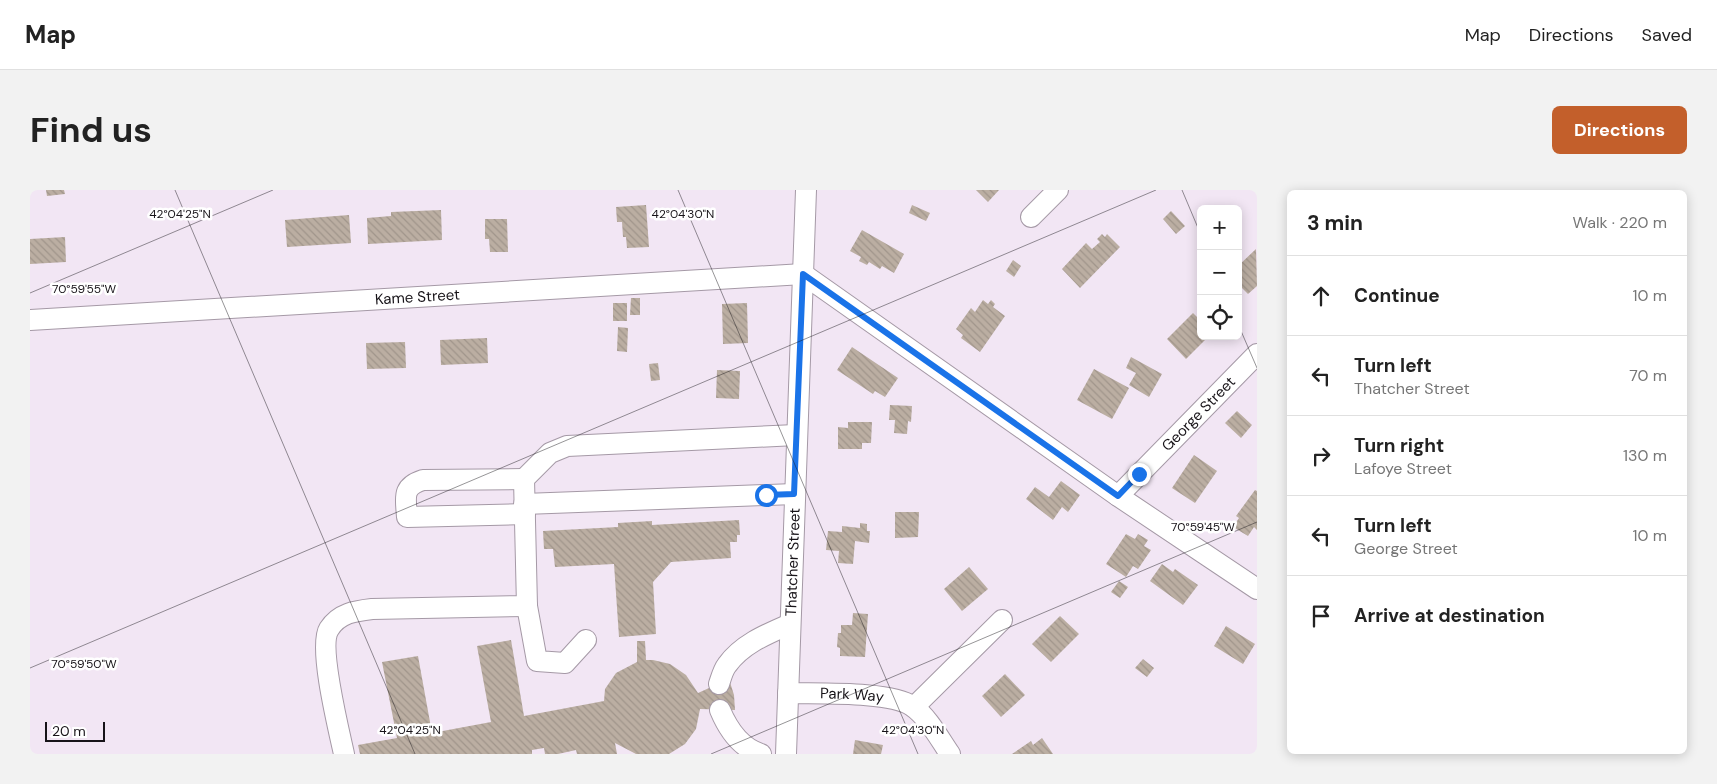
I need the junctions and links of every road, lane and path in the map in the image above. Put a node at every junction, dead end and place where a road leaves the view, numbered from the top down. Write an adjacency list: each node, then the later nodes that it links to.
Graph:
1 (806, 190): 4 (street, Thatcher Street)
2 (1058, 190): 3 (street)
3 (1031, 217)
4 (803, 274): 5 (street, Kame Street); 7 (street, Thatcher Street); 10 (street)
5 (30, 320)
6 (1257, 354): 10 (street, George Street)
7 (796, 435): 8 (street); 9 (street, Thatcher Street)
8 (524, 480): 11 (street); 11 (street)
9 (794, 494): 11 (street); 15 (street, Thatcher Street)
10 (1118, 496): 12 (street)
11 (525, 509): 13 (street)
12 (1257, 589)
13 (527, 606): 16 (street); 21 (street)
14 (1002, 620): 19 (street)
15 (790, 624): 17 (street); 18 (street, Thatcher Street)
16 (586, 640)
17 (719, 684)
18 (788, 692): 19 (street, Park Way); 23 (street, Thatcher Street)
19 (914, 707): 24 (street)
20 (720, 710): 22 (street)
21 (344, 754)
22 (761, 754)
23 (786, 754)
24 (950, 754)

